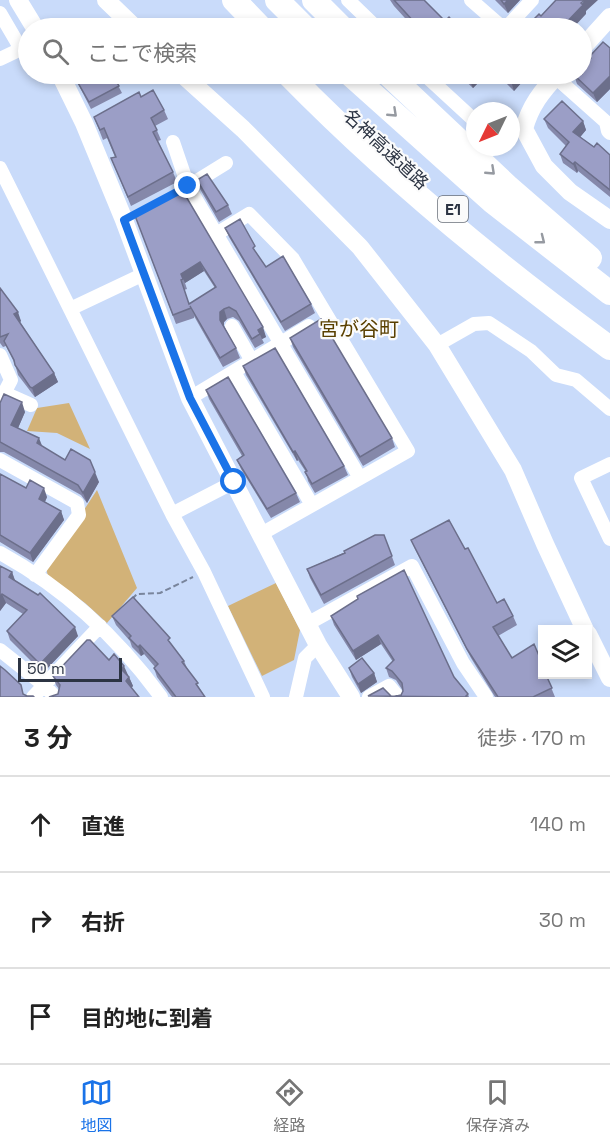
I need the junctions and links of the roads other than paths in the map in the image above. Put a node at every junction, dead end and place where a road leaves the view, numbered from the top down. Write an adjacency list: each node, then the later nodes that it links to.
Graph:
1 (18, 0): 12 (street)
2 (106, 0): 13 (street)
3 (217, 0): 14 (highway)
4 (234, 0): 15 (highway)
5 (277, 0): 16 (highway)
6 (314, 0): 17 (highway)
7 (348, 0): 18 (street)
8 (471, 0): 19 (street)
9 (532, 0): 20 (street)
10 (0, 13): 22 (street)
11 (610, 17): 21 (street)
12 (29, 18)
13 (125, 18)
14 (234, 18)
15 (251, 18)
16 (295, 18)
17 (332, 18)
18 (367, 18)
19 (492, 18)
20 (514, 18)
21 (592, 37)
22 (18, 44)
23 (18, 50): 24 (street)
24 (0, 59)
25 (66, 84): 44 (street)
26 (193, 84): 52 (street)
27 (298, 84): 53 (highway)
28 (317, 84): 50 (highway, 名神高速道路 / E1)
29 (361, 84): 46 (highway, 名神高速道路 / E1, one-way to 46)
30 (399, 84): 45 (highway, one-way to 45)
31 (435, 84): 34 (street)
32 (548, 84): 36 (street)
33 (563, 84): 35 (street)
34 (466, 113)
35 (609, 124)
36 (520, 126)
37 (520, 132): 42 (street)
38 (173, 142): 41 (street)
39 (225, 163): 41 (street)
40 (0, 168): 47 (street)
41 (184, 188): 43 (street)
42 (610, 220)
43 (218, 233): 48 (street); 51 (street)
44 (144, 274): 47 (street); 58 (street)
45 (610, 275)
46 (610, 293)
47 (70, 309): 66 (street)
48 (327, 316): 51 (street); 63 (street)
49 (232, 326): 55 (street)
50 (610, 333)
51 (281, 343): 55 (street); 63 (street)
52 (437, 345): 60 (street); 72 (street)
53 (610, 348)
54 (1, 359): 57 (street)
55 (252, 361): 56 (street)
56 (234, 372): 58 (street); 65 (street)
57 (2, 397): 59 (street)
58 (190, 398): 64 (street)
59 (31, 405)
60 (610, 409)
61 (0, 460): 70 (street)
62 (610, 464): 68 (street)
63 (360, 478): 65 (street)
64 (234, 482): 66 (street); 67 (street)
65 (312, 505): 67 (street)
66 (172, 514): 83 (street)
67 (261, 534): 71 (street)
68 (610, 539)
69 (0, 553): 70 (street)
70 (35, 574): 73 (street)
71 (307, 624): 75 (street); 88 (street)
72 (583, 625)
73 (100, 626): 79 (street); 82 (street)
74 (592, 638): 77 (street)
75 (318, 645): 84 (street); 85 (street)
76 (0, 650): 79 (street)
77 (604, 651): 78 (street)
78 (610, 678)
79 (44, 685): 80 (street); 81 (street)
80 (33, 697)
81 (55, 697)
82 (161, 697)
83 (263, 697)
84 (296, 697)
85 (351, 697)
86 (369, 697): 87 (street)
87 (398, 697)
88 (486, 697)

